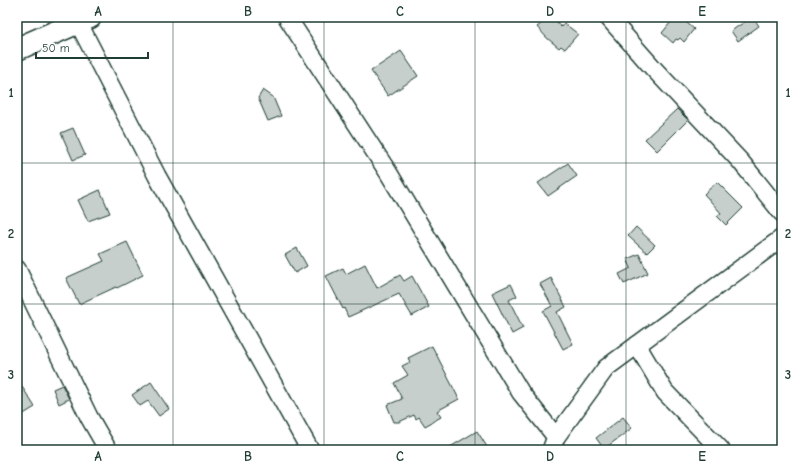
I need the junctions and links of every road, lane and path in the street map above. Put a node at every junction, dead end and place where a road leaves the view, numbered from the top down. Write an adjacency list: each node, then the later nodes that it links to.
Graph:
1 (287, 17): 9 (street)
2 (608, 17): 5 (street)
3 (84, 20): 4 (street); 11 (street)
4 (17, 49)
5 (782, 213)
6 (782, 238): 8 (street)
7 (17, 269): 10 (street)
8 (637, 345): 9 (street); 12 (street)
9 (554, 444)
10 (108, 450)
11 (310, 450)
12 (721, 450)

